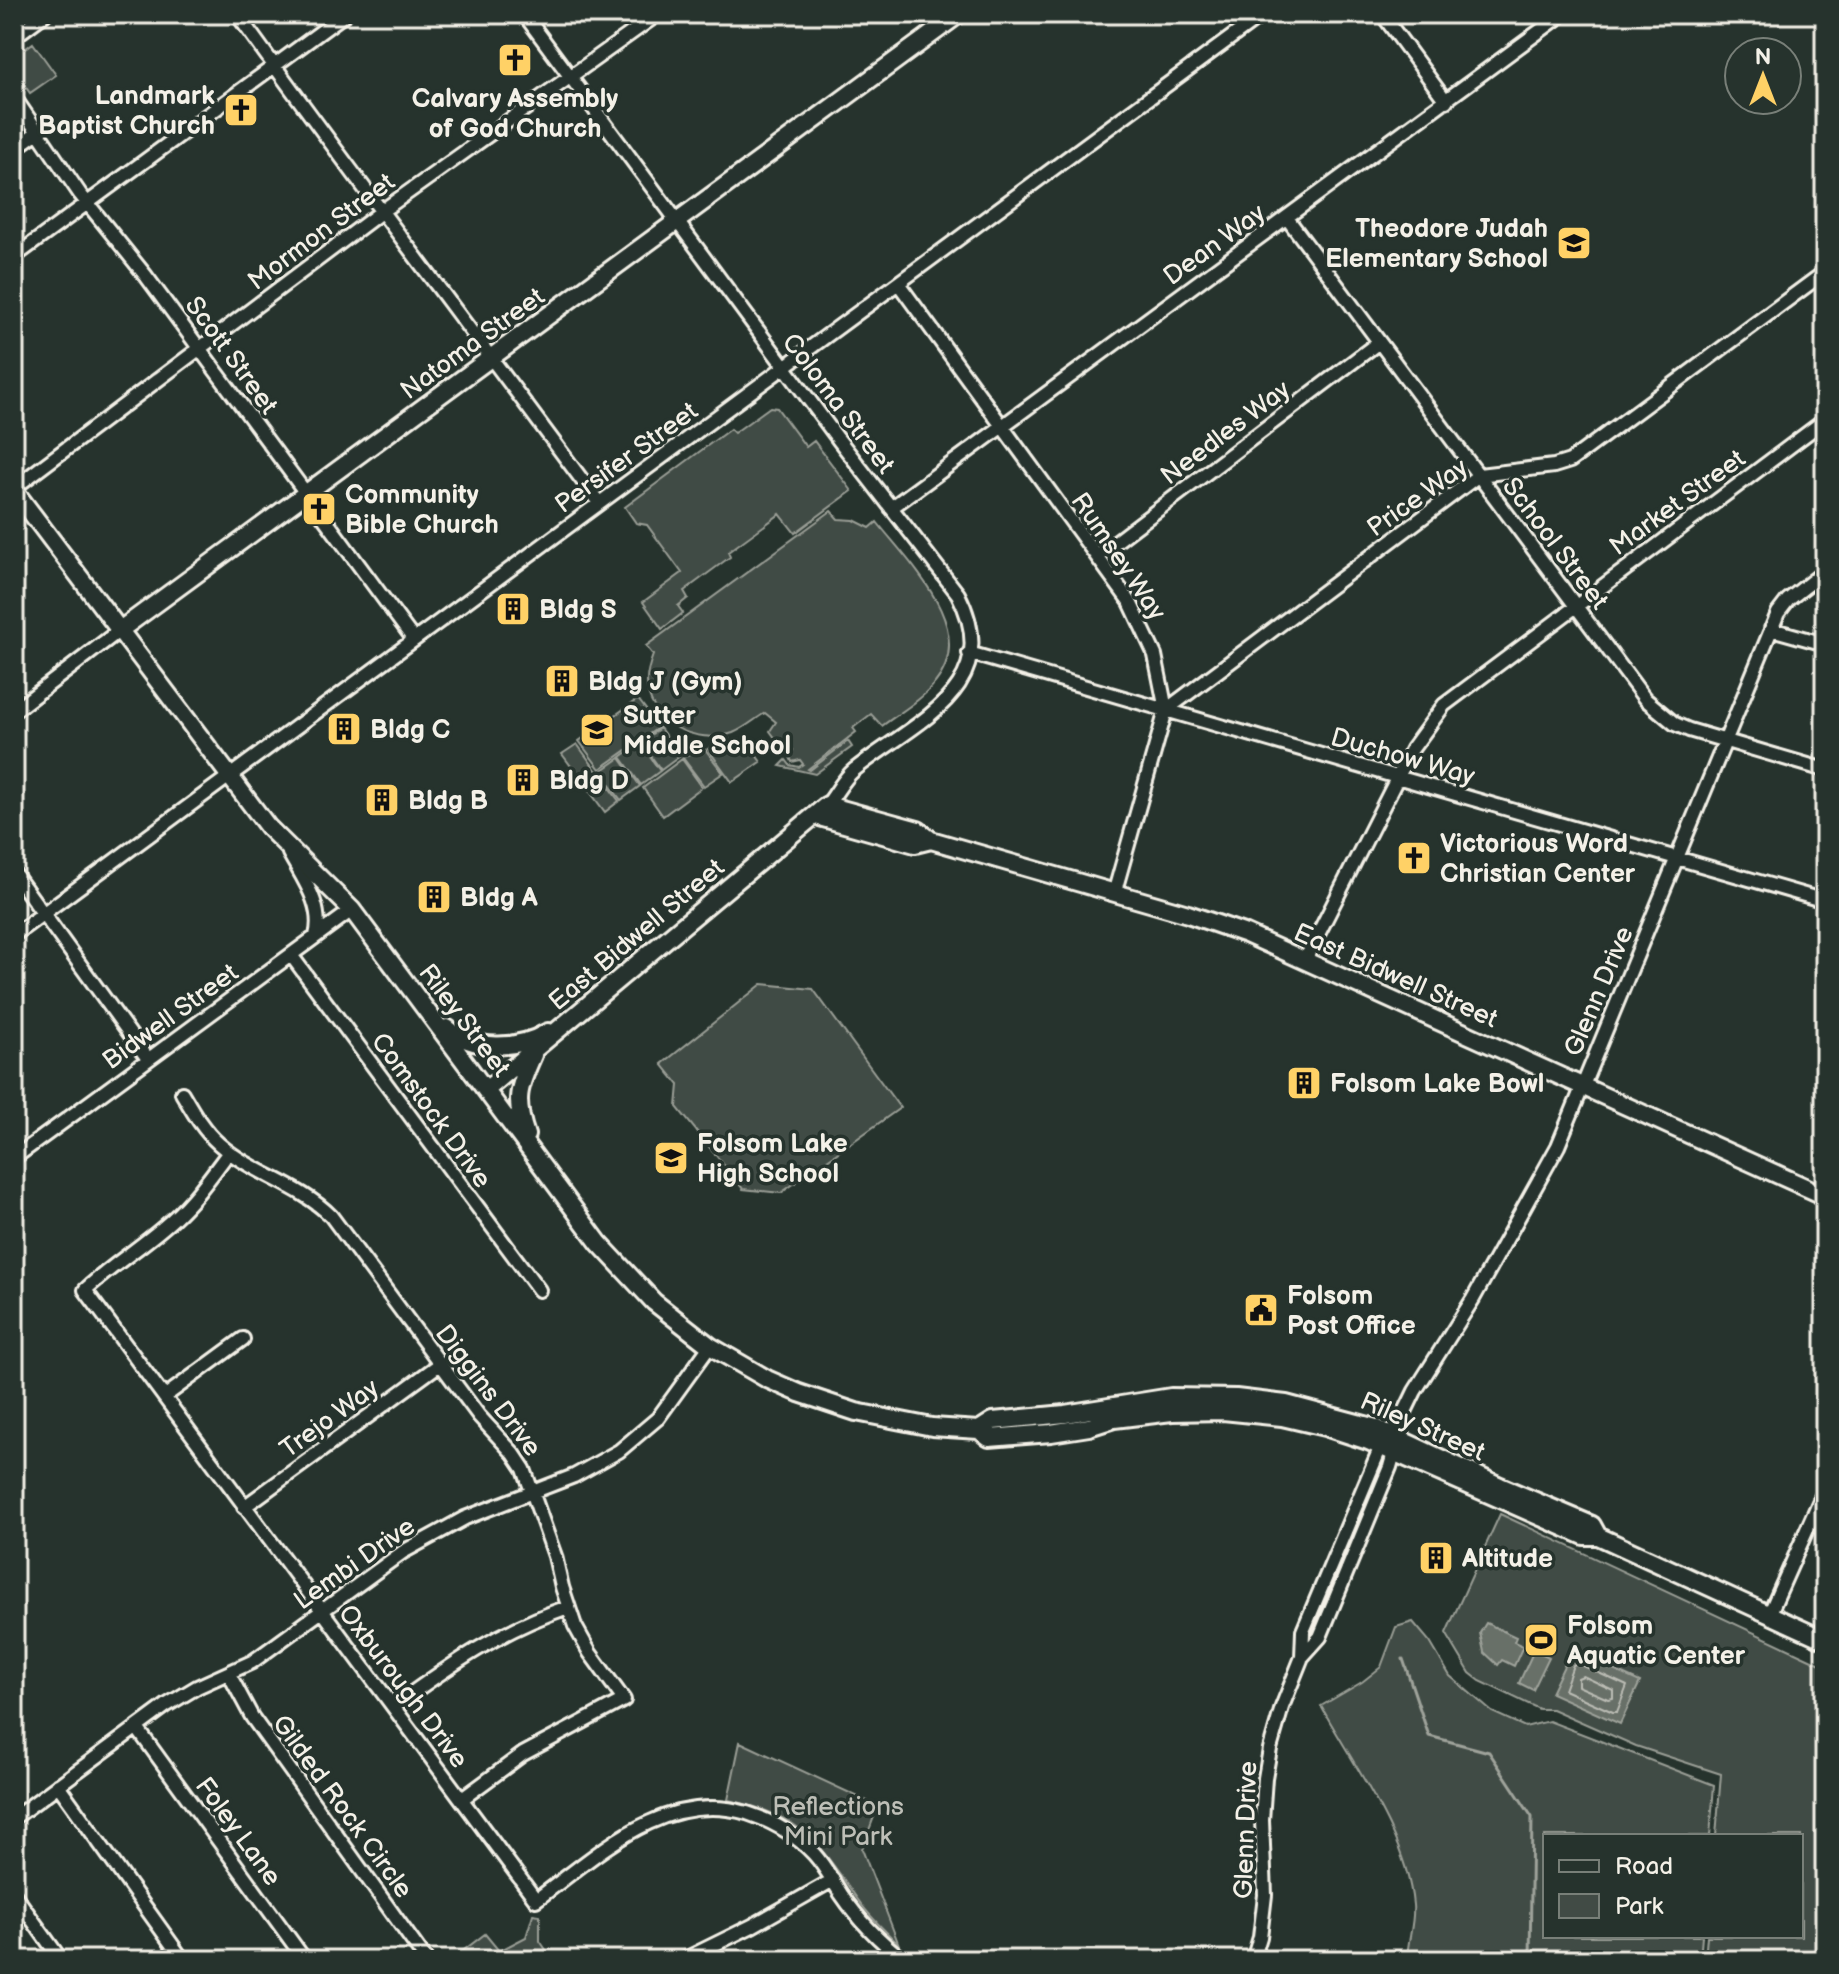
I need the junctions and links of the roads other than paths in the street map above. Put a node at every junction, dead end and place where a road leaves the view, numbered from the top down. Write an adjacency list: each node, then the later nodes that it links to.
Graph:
1 (45, 14): 10 (street)
2 (237, 14): 11 (street)
3 (345, 14): 11 (street)
4 (524, 14): 12 (street, Coloma Street)
5 (658, 14): 12 (street, Mormon Street)
6 (959, 14): 20 (main road, Natoma Street)
7 (1263, 14): 23 (street, Persifer Street)
8 (1382, 14): 14 (street)
9 (1563, 14): 14 (street, Dean Way)
10 (14, 37)
11 (274, 65): 17 (street); 18 (street)
12 (570, 76): 18 (street, Mormon Street); 20 (street, Coloma Street)
13 (14, 97): 15 (street, Scott Street)
14 (1446, 101): 19 (street, Dean Way)
15 (39, 131): 16 (street); 17 (street, Scott Street)
16 (14, 149)
17 (86, 202): 21 (street); 25 (street, Scott Street)
18 (381, 212): 25 (street, Mormon Street); 26 (street)
19 (1287, 218): 24 (street, School Street); 29 (street, Dean Way)
20 (677, 222): 26 (main road, Natoma Street); 27 (street, Coloma Street)
21 (14, 257)
22 (1825, 272): 30 (street, Price Way)
23 (898, 283): 27 (street, Persifer Street); 29 (street, Rumsey Way)
24 (1379, 342): 30 (street, School Street); 35 (street, Needles Way)
25 (200, 349): 31 (street, Mormon Street); 32 (street, Scott Street)
26 (492, 358): 32 (main road, Natoma Street); 33 (street)
27 (784, 367): 33 (street, Persifer Street); 34 (street, Coloma Street)
28 (1825, 420): 37 (street, Market Street)
29 (1004, 426): 34 (street, Dean Way); 35 (street, Rumsey Way)
30 (1479, 475): 37 (street, School Street); 43 (street, Price Way)
31 (14, 489): 39 (main road, Riley Street)
32 (307, 494): 39 (main road, Natoma Street); 40 (street, Scott Street)
33 (599, 503): 40 (street, Persifer Street)
34 (891, 508): 42 (street, Coloma Street)
35 (1097, 556): 43 (street, Rumsey Way)
36 (1825, 571): 38 (street, Glenn Drive)
37 (1575, 605): 45 (street, School Street); 48 (street, Market Street)
38 (1771, 629): 41 (street); 45 (street, Glenn Drive)
39 (120, 630): 44 (street, Natoma Street); 47 (main road, Riley Street)
40 (414, 640): 47 (street, Persifer Street)
41 (1825, 644)
42 (969, 653): 43 (street, Duchow Way); 49 (street, Coloma Street)
43 (1166, 710): 48 (street, Duchow Way); 53 (street, Rumsey Way)
44 (14, 711)
45 (1725, 741): 46 (street, School Street); 51 (street, Glenn Drive)
46 (1825, 770)
47 (227, 775): 50 (main road, Riley Street); 56 (street, Persifer Street)
48 (1398, 777): 51 (street, Duchow Way); 60 (street, Market Street)
49 (822, 810): 53 (main road, East Bidwell Street); 62 (main road, East Bidwell Street)
50 (286, 846): 55 (main road, Riley Street); 58 (street)
51 (1677, 858): 54 (street, Duchow Way); 65 (street, Glenn Drive)
52 (14, 873): 56 (street)
53 (1114, 894): 60 (main road, East Bidwell Street)
54 (1825, 901)
55 (352, 910): 58 (street, Bidwell Street); 61 (main road, Riley Street)
56 (44, 913): 57 (street, Persifer Street); 64 (street)
57 (14, 935)
58 (316, 936): 59 (street, Bidwell Street)
59 (291, 955): 64 (street, Bidwell Street); 72 (street, Comstock Drive)
60 (1305, 960): 65 (main road, East Bidwell Street)
61 (425, 1007): 62 (main road); 66 (main road, Riley Street)
62 (574, 1017): 63 (main road, East Bidwell Street)
63 (535, 1049): 66 (main road, East Bidwell Street); 68 (main road)
64 (148, 1059): 70 (street, Bidwell Street)
65 (1582, 1086): 71 (main road, East Bidwell Street); 80 (street, Glenn Drive)
66 (486, 1090): 68 (main road, Riley Street)
67 (182, 1093): 69 (street, Diggins Drive)
68 (531, 1150): 74 (main road, Riley Street)
69 (229, 1152): 75 (street, Diggins Drive); 76 (street, Oxburough Drive)
70 (14, 1158)
71 (1825, 1196)
72 (539, 1290)
73 (243, 1339): 76 (street)
74 (710, 1346): 78 (main road, Riley Street); 82 (street, Lembi Drive)
75 (440, 1364): 82 (street, Diggins Drive); 83 (street, Trejo Way)
76 (164, 1397): 83 (street, Oxburough Drive)
77 (1096, 1409): 78 (main road, Riley Street); 79 (main road); 80 (main road, Riley Street)
78 (979, 1430): 79 (main road, Riley Street)
79 (1013, 1437): 80 (main road, Riley Street)
80 (1391, 1440): 84 (street, Glenn Drive); 87 (main road, Riley Street); 88 (street, Glenn Drive)
81 (1825, 1489): 87 (street)
82 (533, 1490): 85 (street, Diggins Drive); 86 (street, Lembi Drive)
83 (244, 1507): 86 (street, Oxburough Drive)
84 (1326, 1577): 88 (street); 90 (street, Glenn Drive)
85 (568, 1607): 92 (street); 95 (street, Diggins Drive)
86 (321, 1612): 91 (street, Lembi Drive); 92 (street, Oxburough Drive)
87 (1769, 1615): 89 (main road, Riley Street)
88 (1320, 1637): 90 (street, Glenn Drive)
89 (1825, 1640)
90 (1302, 1657): 105 (street, Glenn Drive)
91 (229, 1674): 93 (street, Lembi Drive); 102 (street, Gilded Rock Circle)
92 (394, 1706): 95 (street, Oxburough Drive)
93 (137, 1728): 94 (street, Lembi Drive); 101 (street, Foley Lane)
94 (58, 1785): 96 (street, Lembi Drive); 100 (street)
95 (462, 1799): 97 (street, Oxburough Drive)
96 (14, 1818)
97 (833, 1880): 103 (street); 104 (street, Oxburough Drive)
98 (14, 1894): 99 (street)
99 (61, 1960)
100 (183, 1960)
101 (305, 1960)
102 (426, 1960)
103 (683, 1960)
104 (904, 1960)
105 (1253, 1960)

